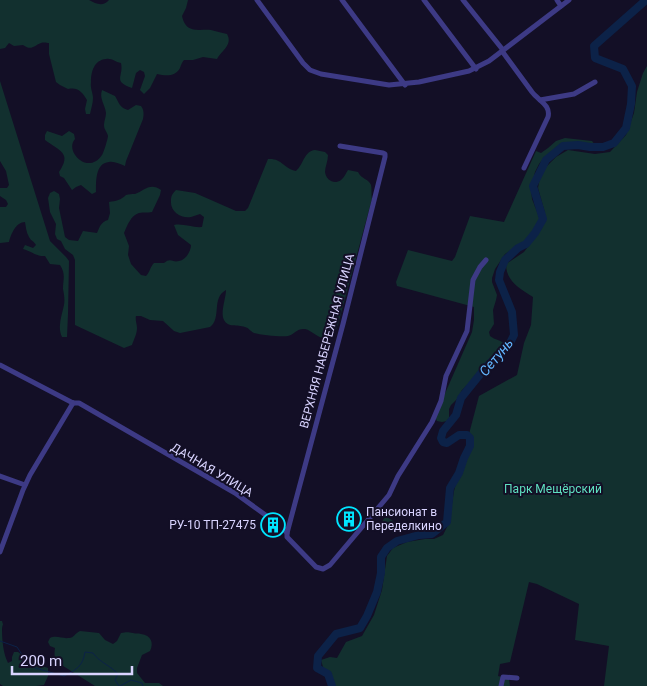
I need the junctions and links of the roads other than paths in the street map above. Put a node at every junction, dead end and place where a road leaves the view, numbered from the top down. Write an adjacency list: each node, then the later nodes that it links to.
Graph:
1 (257, 0): 11 (street)
2 (342, 0): 11 (street)
3 (424, 0): 9 (street)
4 (463, 0): 8 (street)
5 (557, 0): 7 (street)
6 (569, 0): 7 (street)
7 (561, 6): 8 (street)
8 (502, 50): 9 (street); 12 (street)
9 (476, 69): 11 (street)
10 (596, 82): 12 (street)
11 (404, 84)
12 (540, 100): 14 (street)
13 (340, 146): 20 (street, ВЕРХНЯЯ НАБЕРЕЖНАЯ УЛИЦА)
14 (524, 168)
15 (486, 260): 20 (street, ДАЧНАЯ УЛИЦА)
16 (0, 365): 17 (street, ДАЧНАЯ УЛИЦА)
17 (76, 403): 19 (street); 20 (street, ДАЧНАЯ УЛИЦА)
18 (0, 476): 19 (street)
19 (25, 485): 21 (street)
20 (287, 533)
21 (0, 552)
22 (517, 678): 23 (street)
23 (501, 686)

